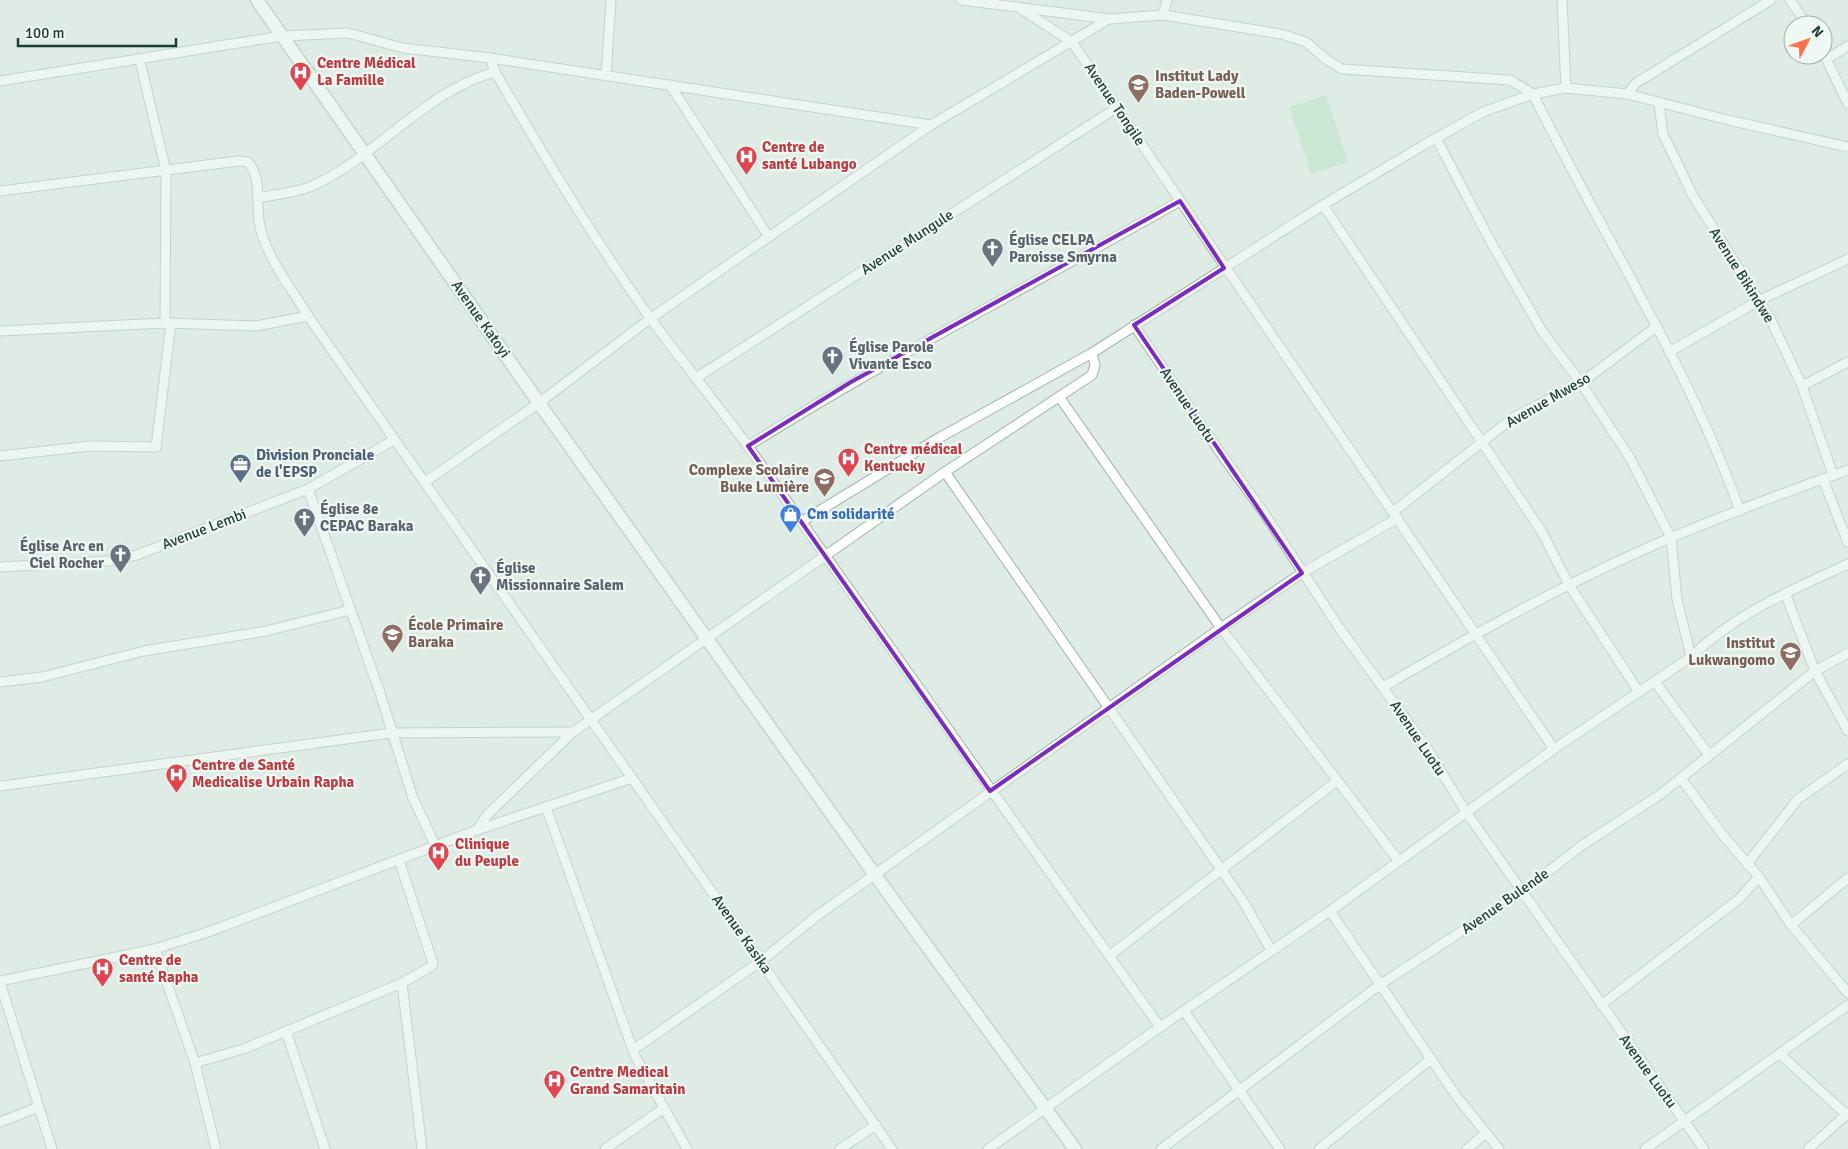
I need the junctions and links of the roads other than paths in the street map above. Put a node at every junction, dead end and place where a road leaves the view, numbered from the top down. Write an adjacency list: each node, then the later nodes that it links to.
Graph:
1 (256, 0): 12 (street, Avenue Katoyi)
2 (611, 0): 20 (street)
3 (961, 0): 8 (street, Avenue Tongile)
4 (1167, 0): 10 (street)
5 (1562, 0): 23 (street)
6 (1771, 0): 25 (street)
7 (1790, 0): 9 (street)
8 (1018, 7): 11 (street); 13 (street, Avenue Tongile)
9 (1800, 15)
10 (1163, 16): 11 (street); 24 (street)
11 (1109, 19): 13 (street)
12 (282, 36): 16 (street); 17 (street); 32 (street, Avenue Katoyi)
13 (1072, 42): 28 (street, Avenue Tongile); 29 (street)
14 (1848, 46): 15 (street)
15 (1833, 52)
16 (490, 58): 19 (street); 20 (street)
17 (140, 61): 21 (street); 33 (street)
18 (1830, 65): 27 (street)
19 (495, 72): 32 (street); 43 (street)
20 (606, 76): 22 (street)
21 (0, 81)
22 (670, 85): 29 (street); 38 (street)
23 (1566, 88): 24 (street); 25 (street)
24 (1532, 94): 30 (street); 46 (street)
25 (1627, 94): 26 (street)
26 (1659, 104): 31 (street); 41 (street, Avenue Bikindwe)
27 (1848, 104)
28 (1118, 106): 36 (street, Avenue Tongile); 51 (street, Avenue Mungule)
29 (932, 125): 38 (street)
30 (1436, 138): 37 (street); 52 (street)
31 (1848, 147)
32 (364, 152): 35 (street); 55 (street, Avenue Katoyi)
33 (166, 171): 34 (street); 35 (street, Avenue Kasika); 44 (street)
34 (0, 191)
35 (258, 198): 42 (street, Avenue Kasika)
36 (1180, 201): 40 (street, Avenue Tongile); 58 (street)
37 (1323, 205): 40 (street); 57 (street)
38 (769, 237): 43 (street)
39 (1848, 259): 41 (street)
40 (1224, 268): 45 (street); 67 (street, Avenue Tongile)
41 (1760, 300): 48 (street); 53 (street, Avenue Bikindwe)
42 (308, 316): 44 (street); 56 (street, Avenue Kasika)
43 (650, 318): 51 (street); 55 (street)
44 (168, 323): 47 (street); 59 (street)
45 (1134, 325): 49 (street); 74 (street, Avenue Luotu)
46 (1656, 327): 48 (street); 52 (street, Avenue Mweso)
47 (0, 331)
48 (1669, 352): 66 (street)
49 (1092, 353): 54 (street); 68 (street)
50 (1848, 362): 53 (street)
51 (696, 378): 58 (street)
52 (1581, 384): 57 (street, Avenue Mweso); 69 (street)
53 (1802, 386): 62 (street, Avenue Bikindwe)
54 (1060, 398): 61 (street); 78 (street)
55 (539, 403): 64 (street); 80 (street, Avenue Katoyi)
56 (394, 440): 64 (street, Avenue Kasika); 65 (street, Avenue Lembi)
57 (1483, 442): 67 (street, Avenue Mweso); 75 (street)
58 (748, 446): 68 (street)
59 (0, 456)
60 (1848, 470): 62 (street)
61 (945, 472): 71 (street); 88 (street)
62 (1833, 476): 63 (street)
63 (1823, 479): 66 (street); 70 (street)
64 (425, 482): 89 (street, Avenue Kasika)
65 (308, 489): 73 (street, Avenue Lembi); 77 (street)
66 (1740, 511): 69 (street)
67 (1395, 515): 74 (street, Avenue Mweso); 79 (street, Avenue Tongile)
68 (801, 522): 71 (street)
69 (1670, 538): 75 (street); 82 (street)
70 (1848, 543)
71 (825, 556): 80 (street); 100 (street)
72 (1848, 564): 76 (street)
73 (0, 567)
74 (1302, 573): 78 (street, Avenue Mweso); 86 (street, Avenue Luotu)
75 (1569, 585): 79 (street); 87 (street)
76 (1785, 593): 82 (street); 83 (street)
77 (350, 610): 84 (street); 92 (street)
78 (1221, 628): 88 (street, Avenue Mweso); 98 (street)
79 (1477, 633): 86 (street); 93 (street, Avenue Tongile)
80 (707, 637): 89 (street); 109 (street, Avenue Katoyi)
81 (1848, 653): 83 (street, Avenue Bulende)
82 (1691, 657): 85 (street)
83 (1815, 671): 90 (street); 94 (street, Avenue Bulende)
84 (0, 682)
85 (1655, 682): 87 (street); 94 (street)
86 (1383, 687): 102 (street, Avenue Luotu)
87 (1639, 692): 93 (street)
88 (1109, 708): 100 (street, Avenue Mweso); 108 (street)
89 (590, 720): 91 (street); 96 (street, Avenue Kasika)
90 (1848, 731)
91 (573, 732): 92 (street); 103 (street)
92 (391, 733): 99 (street); 104 (street)
93 (1554, 749): 102 (street)
94 (1709, 755): 97 (street, Avenue Bulende)
95 (1848, 764): 107 (street)
96 (632, 778): 101 (street); 118 (street, Avenue Kasika)
97 (1681, 778): 107 (street); 112 (street, Avenue Bulende)
98 (1337, 781): 106 (street); 108 (street)
99 (0, 786)
100 (990, 791): 109 (street, Avenue Mweso); 117 (street)
101 (546, 808): 103 (street); 128 (street)
102 (1466, 812): 106 (street); 112 (street, Avenue Luotu)
103 (477, 830): 104 (street)
104 (436, 847): 105 (street)
105 (399, 860): 115 (street); 120 (street)
106 (1398, 860): 113 (street)
107 (1747, 864): 110 (street)
108 (1221, 869): 116 (street); 117 (street)
109 (875, 875): 118 (street, Avenue Mweso); 135 (street, Avenue Katoyi)
110 (1759, 877): 114 (street); 123 (street)
111 (1848, 878): 114 (street)
112 (1523, 891): 121 (street, Avenue Bulende); 123 (street, Avenue Luotu)
113 (1330, 911): 116 (street); 121 (street)
114 (1791, 925): 122 (street)
115 (155, 949): 119 (street); 131 (street)
116 (1271, 950): 125 (street)
117 (1109, 956): 126 (street)
118 (761, 961): 128 (street, Avenue Mweso); 139 (street, Avenue Kasika)
119 (0, 982): 133 (street)
120 (402, 983): 127 (street); 144 (street)
121 (1381, 984): 130 (street); 132 (street, Avenue Bulende)
122 (1848, 993)
123 (1601, 1005): 137 (street, Avenue Luotu)
124 (1848, 1005): 129 (street)
125 (1184, 1011): 126 (street); 132 (street)
126 (1160, 1027): 135 (street)
127 (286, 1031): 131 (street); 143 (street)
128 (633, 1050): 134 (street)
129 (1780, 1054): 136 (street); 137 (street)
130 (1431, 1058): 140 (street); 153 (street)
131 (195, 1063): 142 (street)
132 (1238, 1090): 151 (street, Avenue Bulende); 152 (street)
133 (39, 1107): 138 (street); 141 (street)
134 (664, 1108): 145 (street); 146 (street)
135 (1046, 1109): 149 (street); 150 (street, Avenue Katoyi)
136 (1848, 1115): 158 (street)
137 (1683, 1119): 156 (street); 157 (street, Avenue Luotu)
138 (0, 1122)
139 (876, 1125): 147 (street); 148 (street, Avenue Kasika)
140 (1486, 1133): 154 (street); 155 (street)
141 (52, 1149)
142 (216, 1149)
143 (325, 1149)
144 (422, 1149)
145 (605, 1149)
146 (687, 1149)
147 (840, 1149)
148 (892, 1149)
149 (988, 1149)
150 (1075, 1149)
151 (1161, 1149)
152 (1280, 1149)
153 (1318, 1149)
154 (1467, 1149)
155 (1499, 1149)
156 (1645, 1149)
157 (1704, 1149)
158 (1808, 1149)

